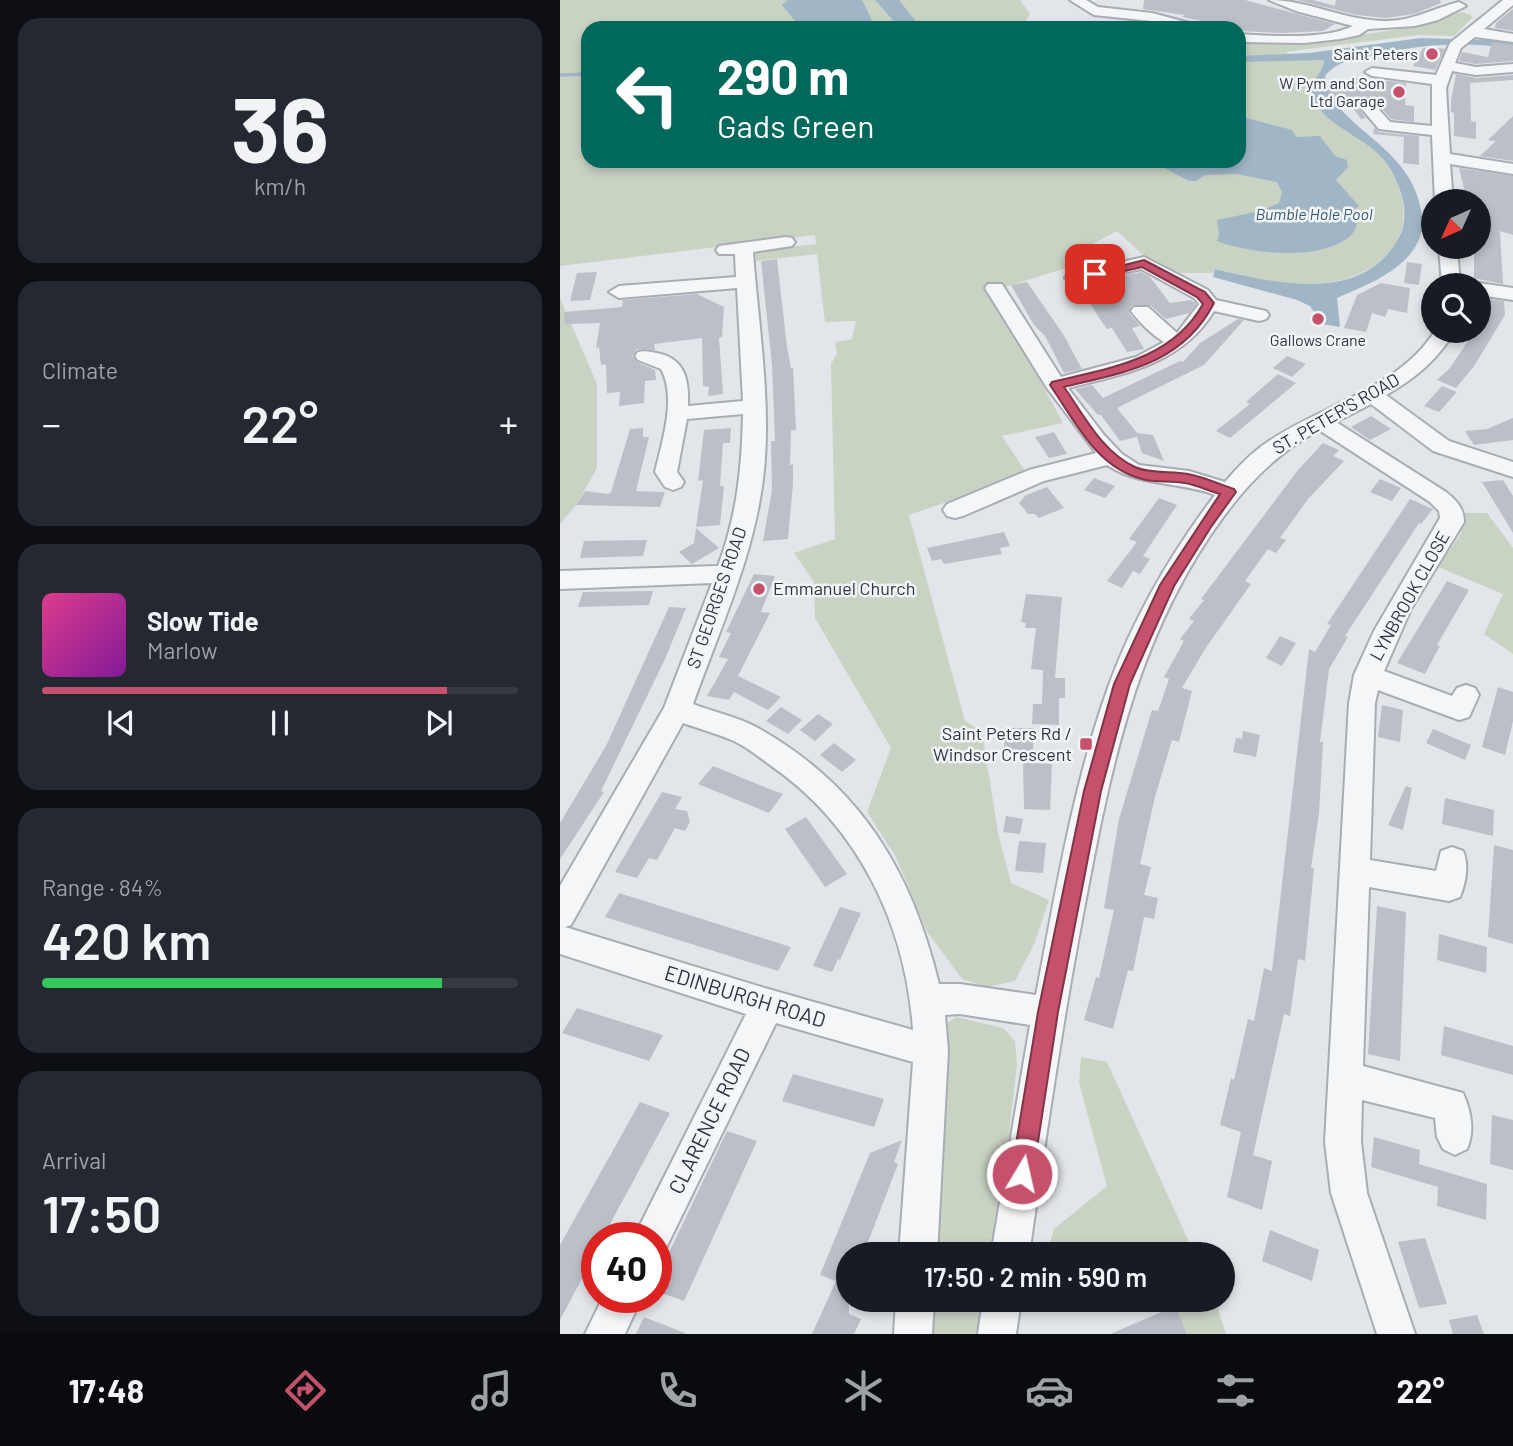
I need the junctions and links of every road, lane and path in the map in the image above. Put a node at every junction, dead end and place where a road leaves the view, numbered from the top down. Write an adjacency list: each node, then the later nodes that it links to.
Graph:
1 (1077, 0): 6 (street)
2 (1276, 0): 10 (street)
3 (1441, 0): 5 (street)
4 (1511, 0): 7 (street)
5 (1459, 6): 7 (street); 10 (street)
6 (1114, 13): 8 (street); 9 (street)
7 (1493, 15): 12 (street)
8 (1103, 21)
9 (1167, 21)
10 (1363, 25): 11 (street)
11 (1246, 38)
12 (1465, 38): 13 (street); 16 (street)
13 (1513, 38)
14 (1513, 68): 16 (street)
15 (1373, 72): 16 (street)
16 (1443, 73): 18 (street)
17 (1369, 108): 18 (street)
18 (1439, 131): 19 (street)
19 (1441, 158): 20 (street); 21 (street)
20 (1513, 169)
21 (1443, 189)
22 (786, 243): 24 (street, ST GEORGES ROAD)
23 (1074, 278): 29 (street)
24 (747, 282): 27 (street); 37 (street, ST GEORGES ROAD)
25 (995, 288): 35 (street)
26 (1491, 291): 28 (street)
27 (620, 292)
28 (1513, 294)
29 (1209, 303): 31 (street); 32 (street)
30 (1141, 311): 32 (street)
31 (1259, 315)
32 (1178, 342): 35 (street)
33 (1434, 343): 36 (street, ST. PETER'S ROAD)
34 (662, 357): 38 (street)
35 (1056, 385): 40 (street)
36 (1371, 395): 39 (street, ST. PETER'S ROAD); 41 (street)
37 (754, 407): 38 (street); 45 (street, ST GEORGES ROAD)
38 (678, 413): 42 (street)
39 (1320, 421): 43 (street, ST. PETER'S ROAD); 47 (street, LYNBROOK CLOSE)
40 (1109, 457): 43 (street); 44 (street)
41 (1513, 470)
42 (644, 478)
43 (1229, 492): 56 (street, ST. PETER'S ROAD)
44 (956, 510)
45 (728, 573): 46 (street); 49 (street, ST GEORGES ROAD)
46 (560, 580)
47 (1367, 675): 48 (street, LYNBROOK CLOSE); 51 (street, LYNBROOK CLOSE)
48 (1466, 695)
49 (677, 710): 52 (street, ST GEORGES ROAD); 54 (street)
50 (1452, 860): 51 (street)
51 (1356, 871): 58 (street, LYNBROOK CLOSE)
52 (560, 915)
53 (560, 940): 55 (street, EDINBURGH ROAD)
54 (927, 1000): 56 (street); 57 (street)
55 (768, 1005): 57 (street, EDINBURGH ROAD); 60 (street, CLARENCE ROAD)
56 (1048, 1012): 62 (street, ST. PETER'S ROAD)
57 (931, 1051): 61 (street)
58 (1347, 1079): 59 (street); 69 (street, LYNBROOK CLOSE)
59 (1455, 1136)
60 (660, 1222)
61 (919, 1242)
62 (1012, 1242)
63 (914, 1312): 67 (street)
64 (1000, 1312): 68 (street)
65 (615, 1313): 66 (street)
66 (604, 1334)
67 (913, 1334)
68 (997, 1334)
69 (1396, 1334)

